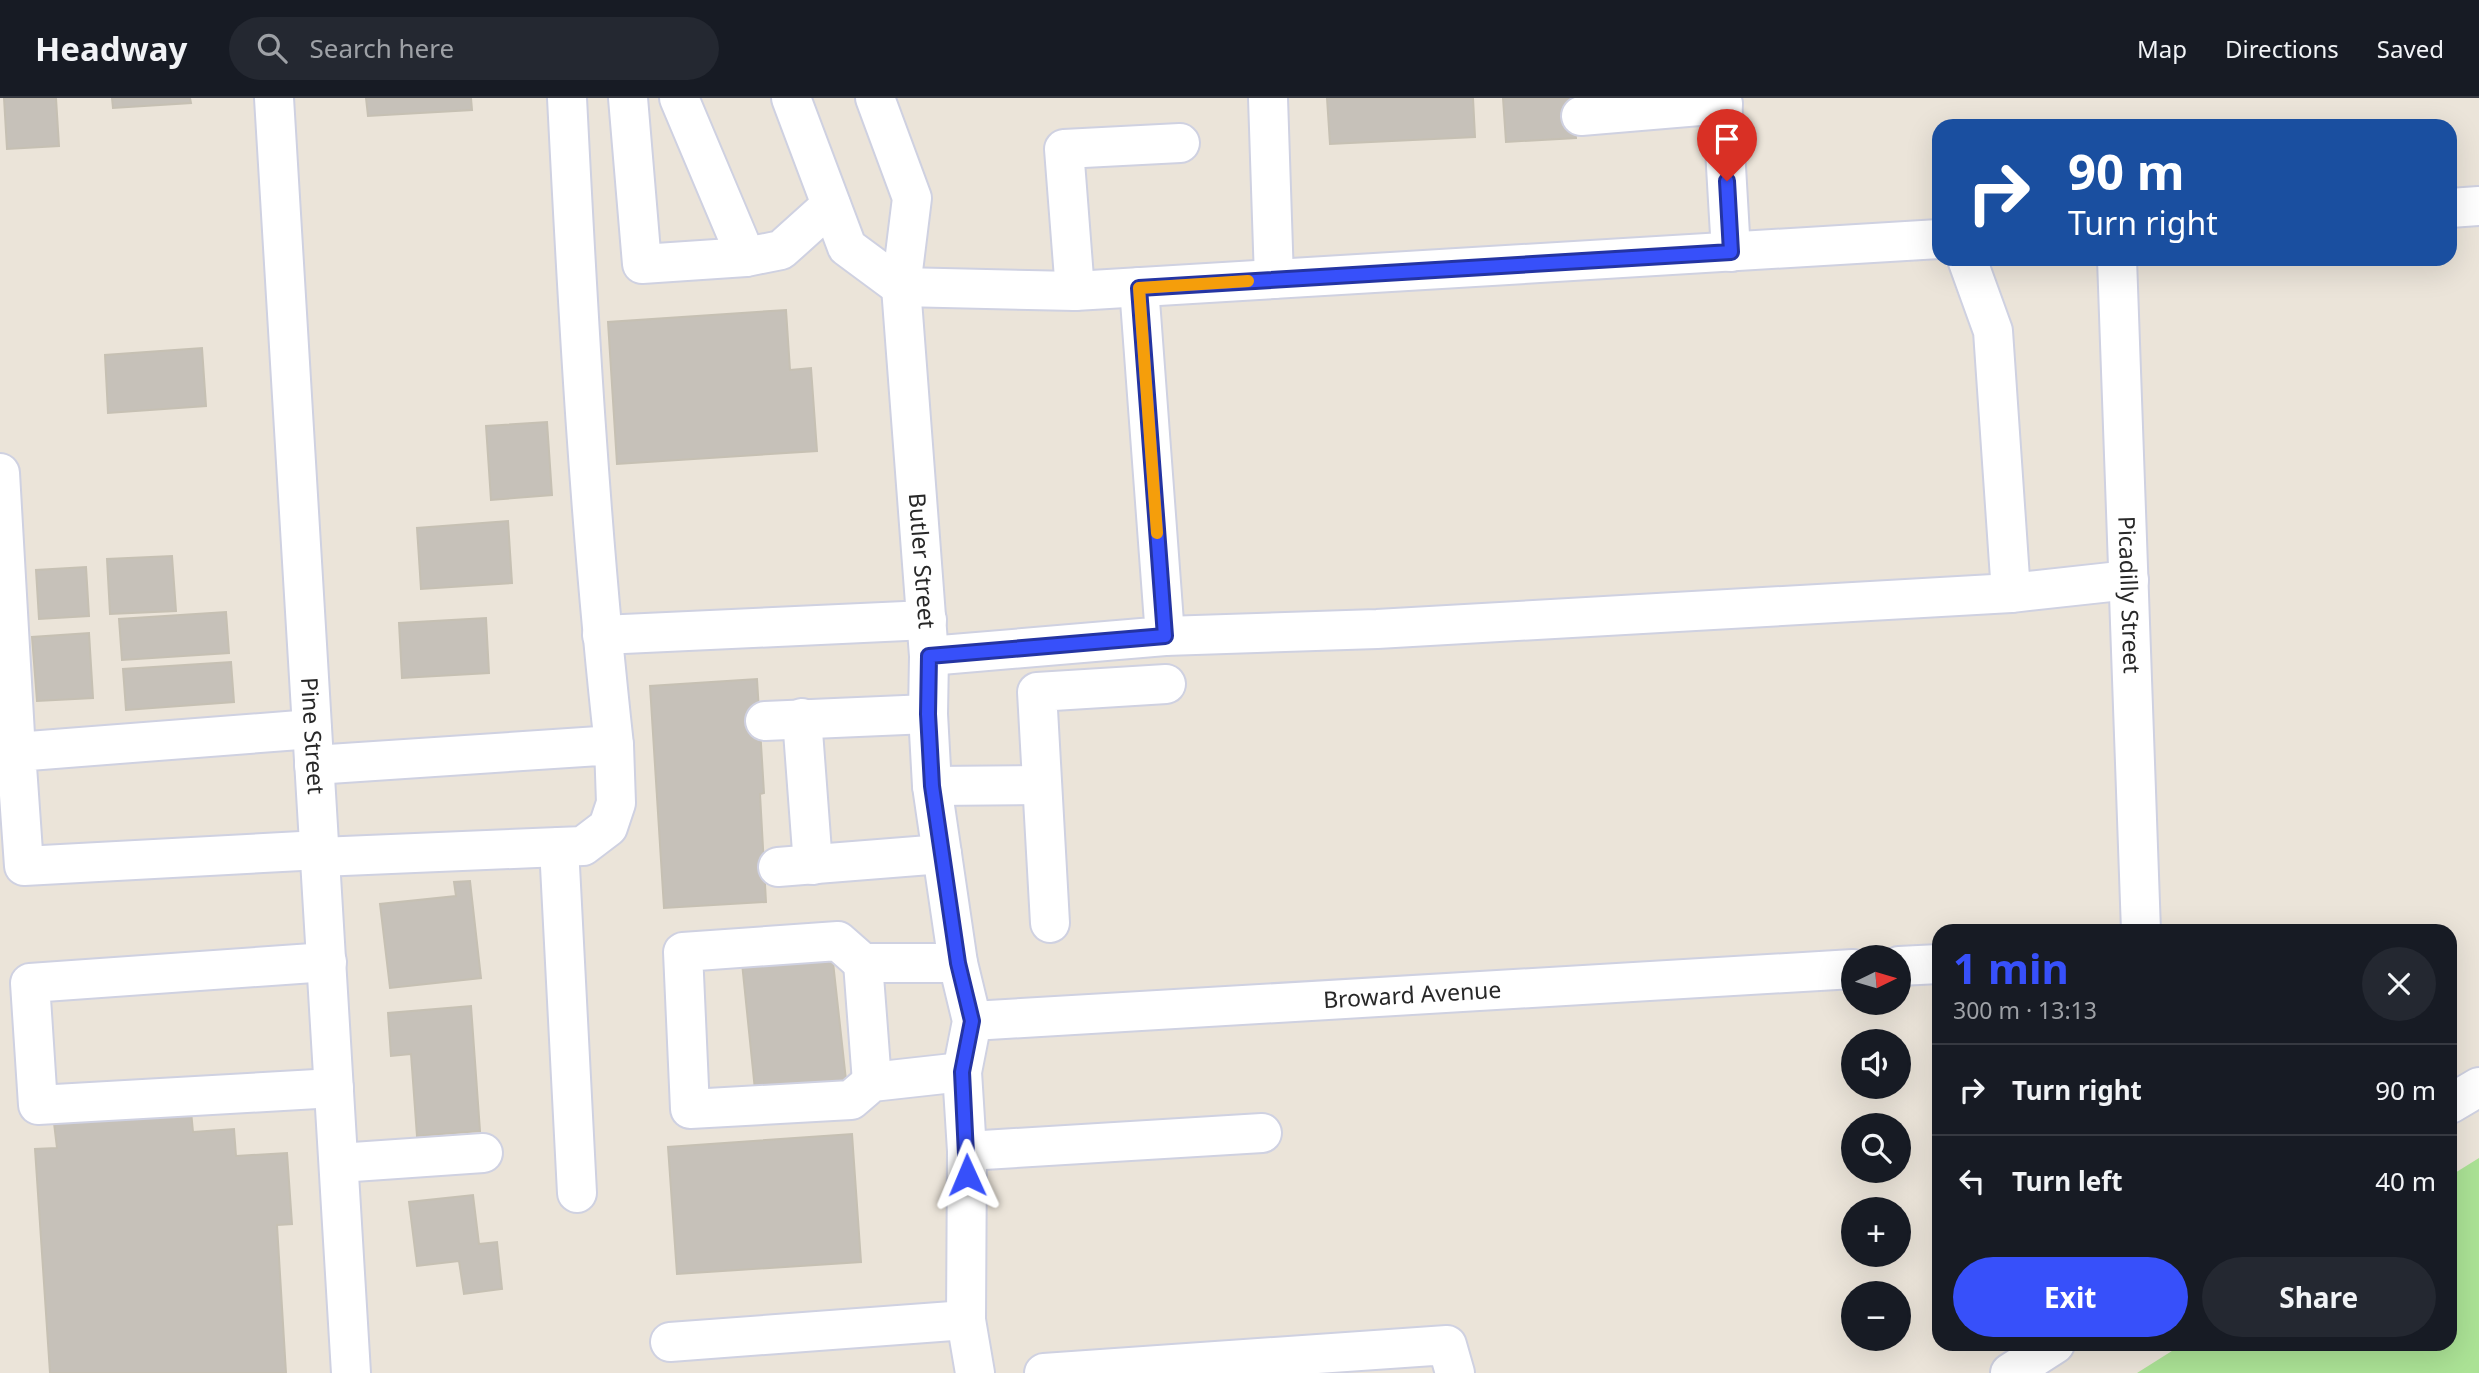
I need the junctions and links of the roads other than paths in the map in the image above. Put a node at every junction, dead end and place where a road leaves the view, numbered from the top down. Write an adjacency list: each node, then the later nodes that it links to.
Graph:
1 (274, 98): 32 (street, Pine Street)
2 (567, 98): 26 (street)
3 (628, 98): 16 (street)
4 (679, 98): 16 (street)
5 (791, 98): 11 (street)
6 (875, 98): 20 (street, Butler Street)
7 (1268, 98): 19 (street)
8 (1722, 101): 9 (street); 15 (street)
9 (1581, 116)
10 (1180, 143): 22 (street)
11 (831, 205): 16 (street); 20 (street)
12 (2479, 206): 13 (street)
13 (2457, 208)
14 (1932, 239): 15 (street)
15 (1731, 252): 19 (street)
16 (746, 257)
17 (1970, 266): 25 (street)
18 (2117, 266): 24 (street, Picadilly Street)
19 (1275, 279): 21 (street)
20 (901, 288): 22 (street); 28 (street, Butler Street)
21 (1139, 288): 22 (street); 27 (street)
22 (1074, 291)
23 (0, 473): 33 (street)
24 (2129, 580): 25 (street); 40 (street, Picadilly Street)
25 (2011, 593): 27 (street)
26 (601, 635): 28 (street); 31 (street)
27 (1165, 636): 28 (street)
28 (928, 638): 30 (street, Butler Street)
29 (1166, 684): 34 (street)
30 (928, 714): 35 (street, Butler Street); 38 (street)
31 (614, 745): 32 (street); 36 (street)
32 (313, 747): 33 (street); 37 (street, Pine Street)
33 (16, 751): 37 (street)
34 (1042, 785): 35 (street); 39 (street)
35 (932, 786): 38 (street, Butler Street)
36 (559, 847): 37 (street); 57 (street)
37 (320, 853): 41 (street, Pine Street)
38 (942, 854): 43 (street, Butler Street)
39 (1050, 923)
40 (2141, 924)
41 (327, 962): 51 (street, Pine Street); 51 (street)
42 (863, 963): 43 (street); 49 (street); 49 (street)
43 (958, 963): 47 (street, Butler Street)
44 (1932, 964): 45 (street)
45 (1911, 965)
46 (1841, 970): 47 (street, Broward Avenue)
47 (972, 1021): 48 (street, Butler Street)
48 (962, 1072): 49 (street); 54 (street, Butler Street)
49 (872, 1082)
50 (2479, 1087): 52 (street)
51 (334, 1088): 56 (street, Pine Street)
52 (2457, 1100)
53 (1262, 1133): 54 (street)
54 (967, 1151): 58 (street, Butler Street)
55 (484, 1153): 56 (street)
56 (339, 1163): 61 (street, Pine Street)
57 (577, 1194)
58 (966, 1320): 59 (street); 62 (street, Butler Street)
59 (670, 1342)
60 (2044, 1351): 65 (street)
61 (351, 1373)
62 (975, 1373)
63 (1044, 1373): 64 (street)
64 (1455, 1373)
65 (2010, 1373)

